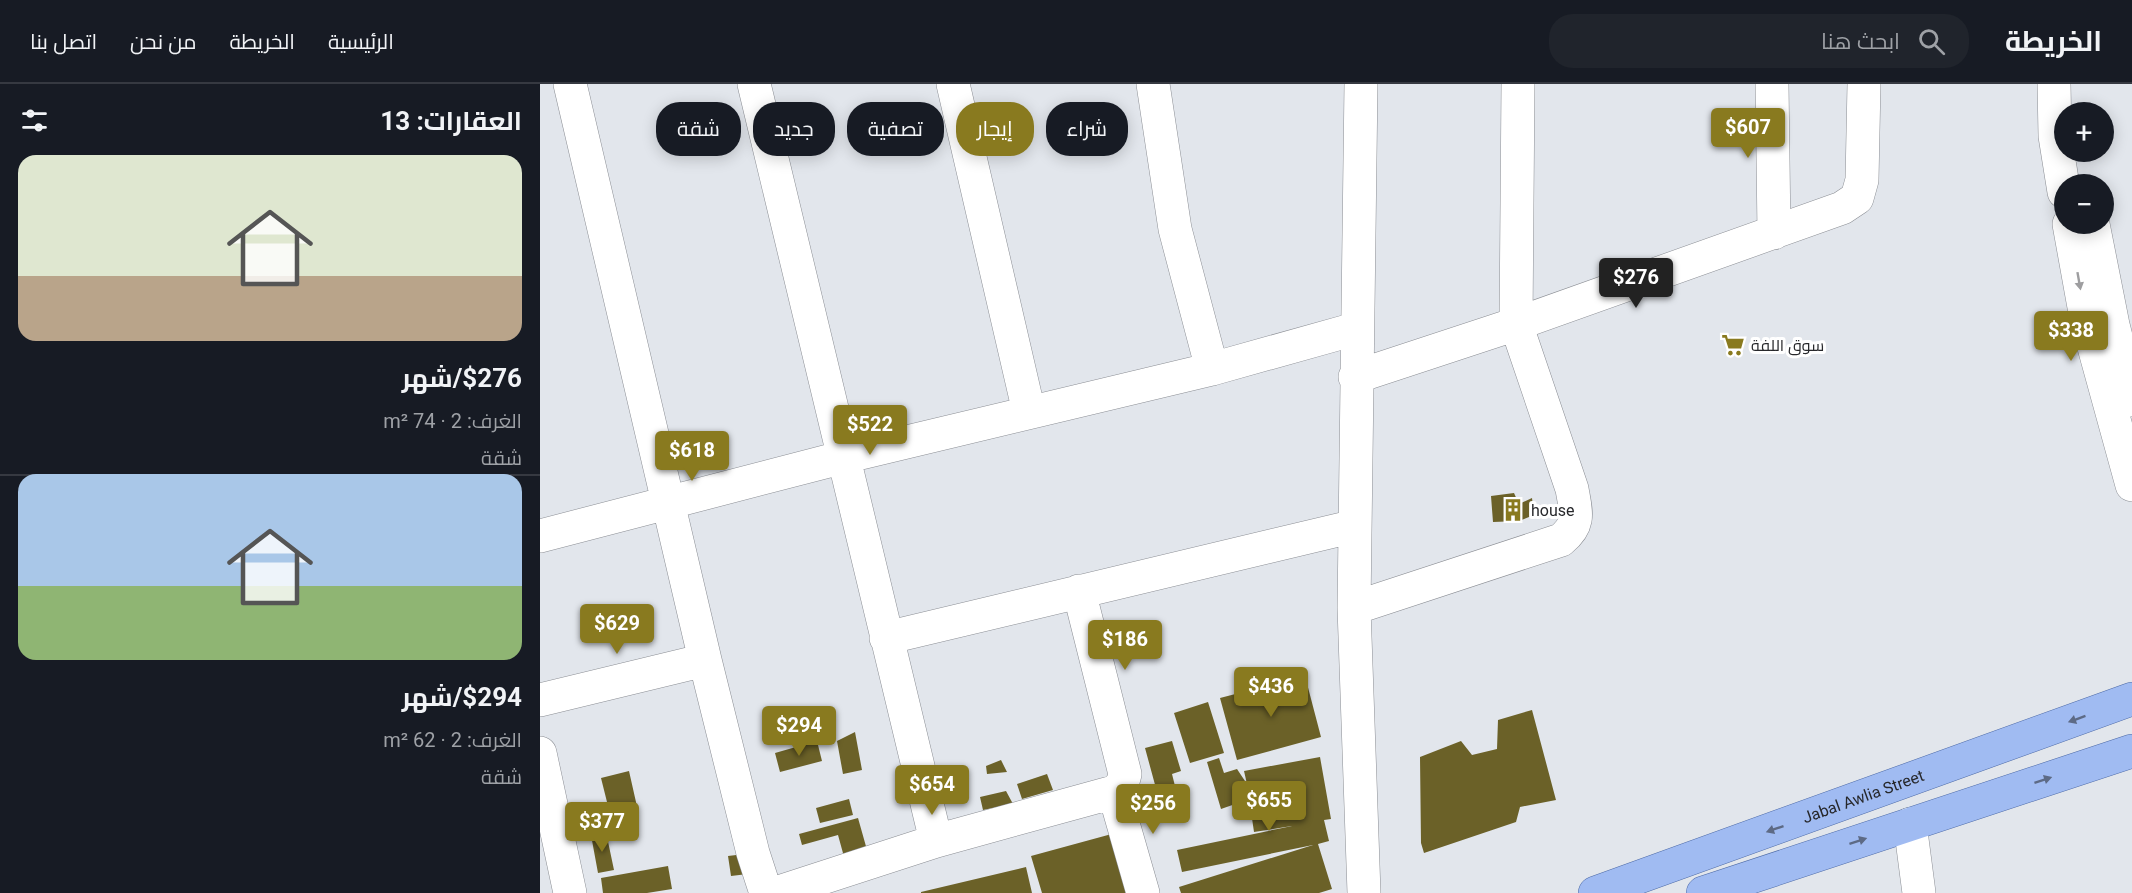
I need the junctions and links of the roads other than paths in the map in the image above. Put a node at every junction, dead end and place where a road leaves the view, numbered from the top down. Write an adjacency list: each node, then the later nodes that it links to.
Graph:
1 (570, 84): 25 (street)
2 (754, 84): 23 (street)
3 (953, 84): 22 (street)
4 (1153, 84): 19 (street)
5 (1360, 84): 18 (street)
6 (1518, 84): 17 (street)
7 (1772, 84): 13 (street)
8 (1863, 84): 13 (street)
9 (2054, 84): 12 (street)
10 (2077, 84): 11 (street)
11 (2077, 102)
12 (2061, 174)
13 (1774, 233): 17 (street)
14 (2071, 234): 24 (street, one-way to 24)
15 (2096, 234): 16 (street)
16 (2123, 321): 21 (street)
17 (1516, 324): 20 (street); 29 (street)
18 (1355, 329): 19 (street); 20 (street)
19 (1212, 369): 22 (street)
20 (1355, 377): 26 (street)
21 (2132, 400)
22 (1029, 412): 23 (street)
23 (844, 458): 25 (street); 30 (street)
24 (2132, 486)
25 (670, 503): 27 (street); 31 (street)
26 (1354, 526): 28 (street); 29 (street)
27 (540, 536)
28 (1079, 591): 30 (street); 36 (street)
29 (1354, 608): 43 (street)
30 (886, 638): 38 (street)
31 (705, 660): 33 (street); 40 (street)
32 (2132, 699): 44 (main road, Jabal Awlia Street, one-way to 44)
33 (540, 700)
34 (2132, 751): 37 (main road, one-way to 34)
35 (540, 753): 39 (street)
36 (1114, 792): 38 (street); 42 (street)
37 (1910, 824): 45 (main road, one-way to 37); 46 (street)
38 (936, 841): 41 (street)
39 (570, 893)
40 (766, 893)
41 (776, 893)
42 (1143, 893)
43 (1364, 893)
44 (1595, 893)
45 (1703, 893)
46 (1919, 893)

